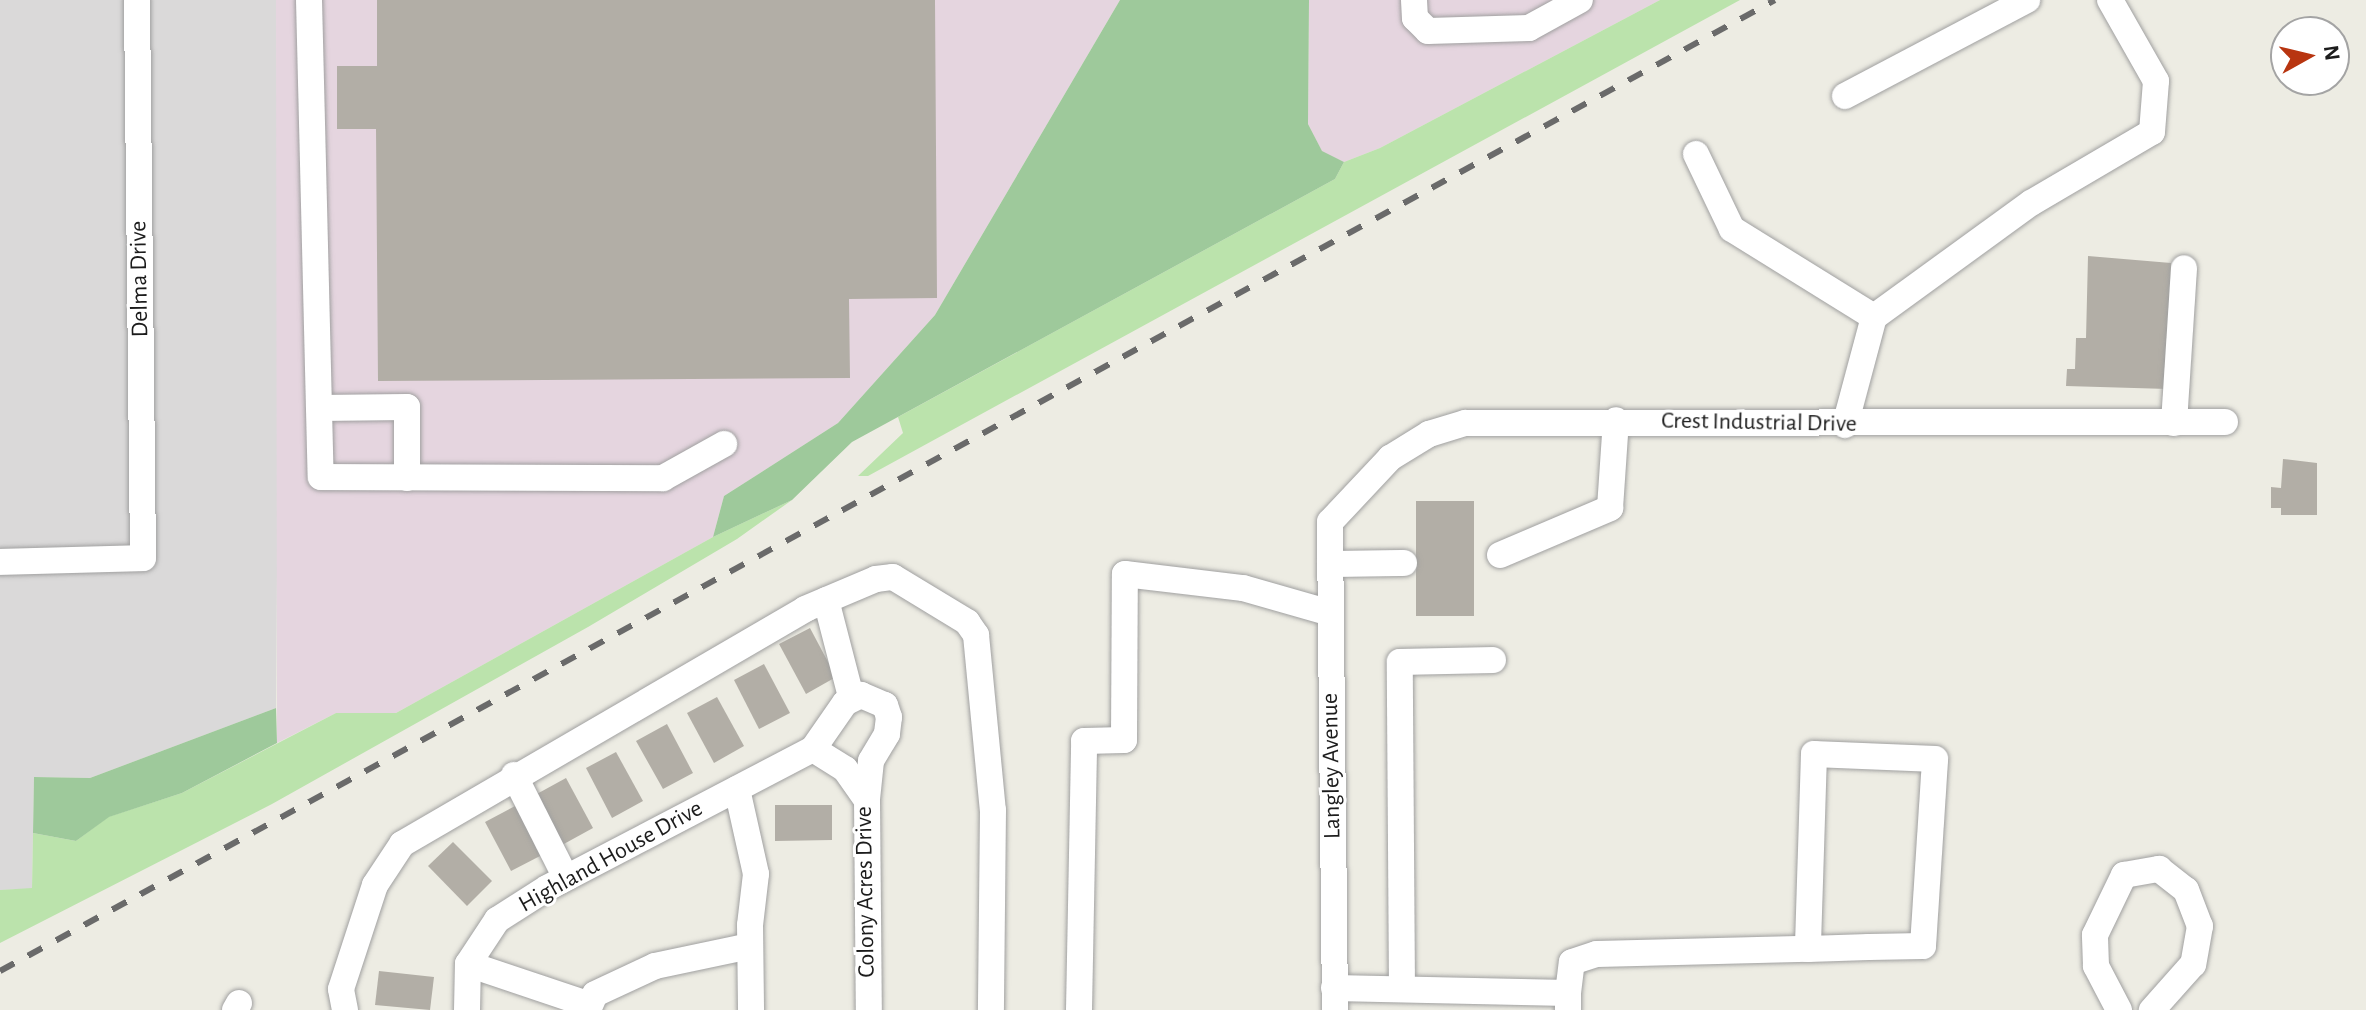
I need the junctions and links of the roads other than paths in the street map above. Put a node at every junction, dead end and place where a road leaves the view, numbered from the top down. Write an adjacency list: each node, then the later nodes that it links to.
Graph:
1 (137, 0): 20 (street, Delma Drive)
2 (309, 0): 11 (street)
3 (1414, 0): 4 (street)
4 (1580, 0)
5 (2027, 0): 7 (street)
6 (2110, 0): 10 (street)
7 (1845, 96)
8 (1696, 154): 10 (street)
9 (2184, 268): 14 (street)
10 (1874, 317): 15 (street)
11 (319, 408): 17 (street); 17 (street)
12 (1616, 420): 15 (street, Crest Industrial Drive); 18 (street, Crest Industrial Drive); 19 (street)
13 (2225, 422): 14 (street, Crest Industrial Drive)
14 (2174, 423): 15 (street, Crest Industrial Drive)
15 (1845, 425)
16 (724, 444): 17 (street)
17 (407, 478)
18 (1330, 522): 22 (street, Langley Avenue)
19 (1500, 555)
20 (0, 562)
21 (1404, 563): 22 (street)
22 (1330, 564): 24 (street, Langley Avenue)
23 (826, 600): 26 (street); 28 (street); 43 (street)
24 (1330, 613): 36 (street, Langley Avenue); 44 (street)
25 (1493, 660): 35 (street)
26 (851, 697): 27 (street); 30 (street)
27 (813, 749): 29 (street, Highland House Drive); 30 (street, Colony Acres Drive)
28 (514, 775): 31 (street); 39 (street)
29 (737, 789): 31 (street, Highland House Drive); 32 (street)
30 (867, 800): 42 (street, Colony Acres Drive)
31 (566, 878): 34 (street, Highland House Drive)
32 (750, 946): 38 (street); 41 (street)
33 (1808, 949): 33 (street); 37 (street)
34 (468, 964): 38 (street); 40 (street)
35 (1402, 989): 36 (street); 37 (street)
36 (1334, 999)
37 (1568, 1002)
38 (588, 1007)
39 (345, 1010)
40 (467, 1010)
41 (751, 1010)
42 (869, 1010)
43 (991, 1010)
44 (1079, 1010)
45 (2119, 1010): 46 (street)
46 (2152, 1010)

